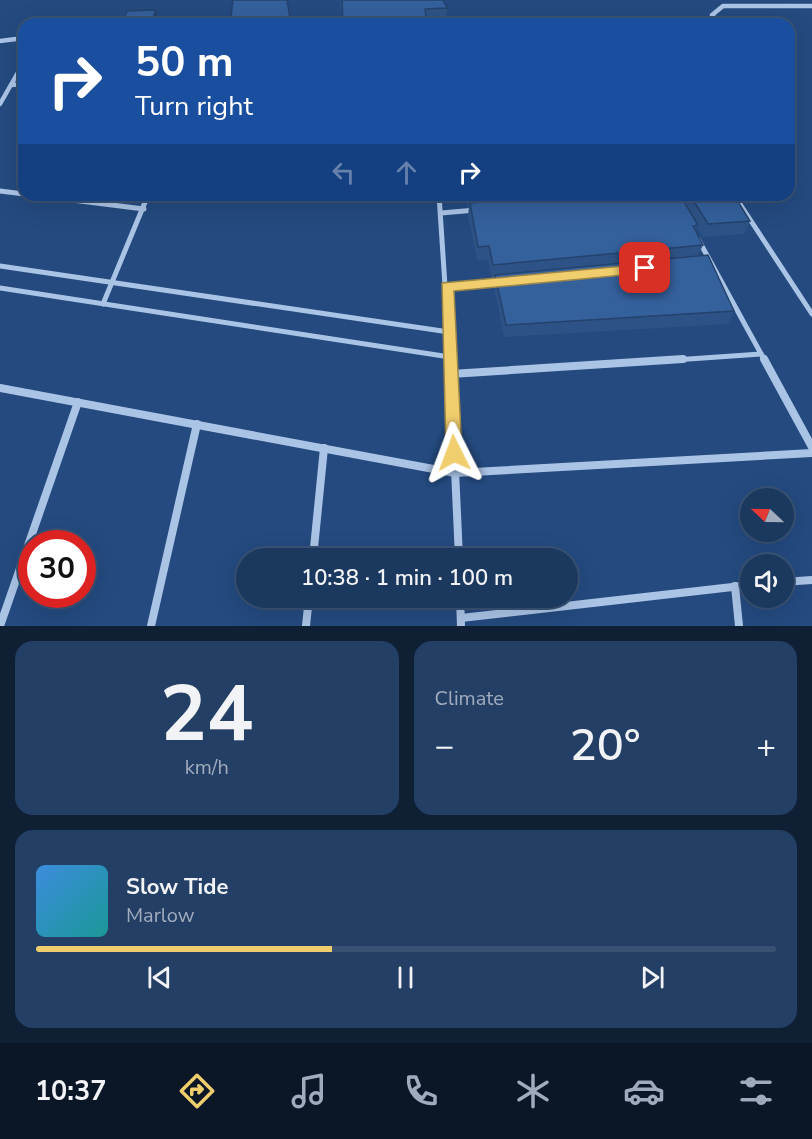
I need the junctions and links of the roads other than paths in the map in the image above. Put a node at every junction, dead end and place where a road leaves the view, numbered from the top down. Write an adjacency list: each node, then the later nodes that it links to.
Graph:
1 (812, 6): 2 (street)
2 (714, 18)
3 (18, 38): 4 (street)
4 (0, 40)
5 (18, 73): 7 (street)
6 (18, 84): 7 (street)
7 (11, 85): 8 (street)
8 (0, 104)
9 (0, 191): 10 (street)
10 (18, 193)
11 (79, 201): 15 (street)
12 (146, 201): 15 (street)
13 (440, 201): 17 (street)
14 (738, 201): 27 (street)
15 (144, 209): 23 (street)
16 (488, 210): 17 (street)
17 (441, 213): 24 (street)
18 (696, 234): 19 (street)
19 (711, 262): 20 (street); 29 (street)
20 (699, 264)
21 (0, 266): 23 (street)
22 (504, 281): 24 (street)
23 (112, 282): 26 (street); 28 (street)
24 (447, 287): 28 (street)
25 (0, 288): 26 (street)
26 (103, 304): 30 (street)
27 (812, 314)
28 (449, 332): 30 (street)
29 (761, 354): 31 (street); 35 (street)
30 (450, 357): 31 (street)
31 (451, 374): 38 (street)
32 (0, 388): 33 (street)
33 (78, 402): 34 (street); 47 (street)
34 (196, 424): 36 (street); 48 (street)
35 (812, 447)
36 (324, 448): 38 (street); 39 (street)
37 (812, 453): 38 (street)
38 (455, 472): 40 (street)
39 (314, 548)
40 (459, 548)
41 (812, 580): 42 (street)
42 (794, 581)
43 (735, 586): 44 (street); 46 (street); 50 (street)
44 (740, 586)
45 (308, 608): 49 (street)
46 (461, 622)
47 (0, 626)
48 (151, 626)
49 (306, 626)
50 (739, 626)

